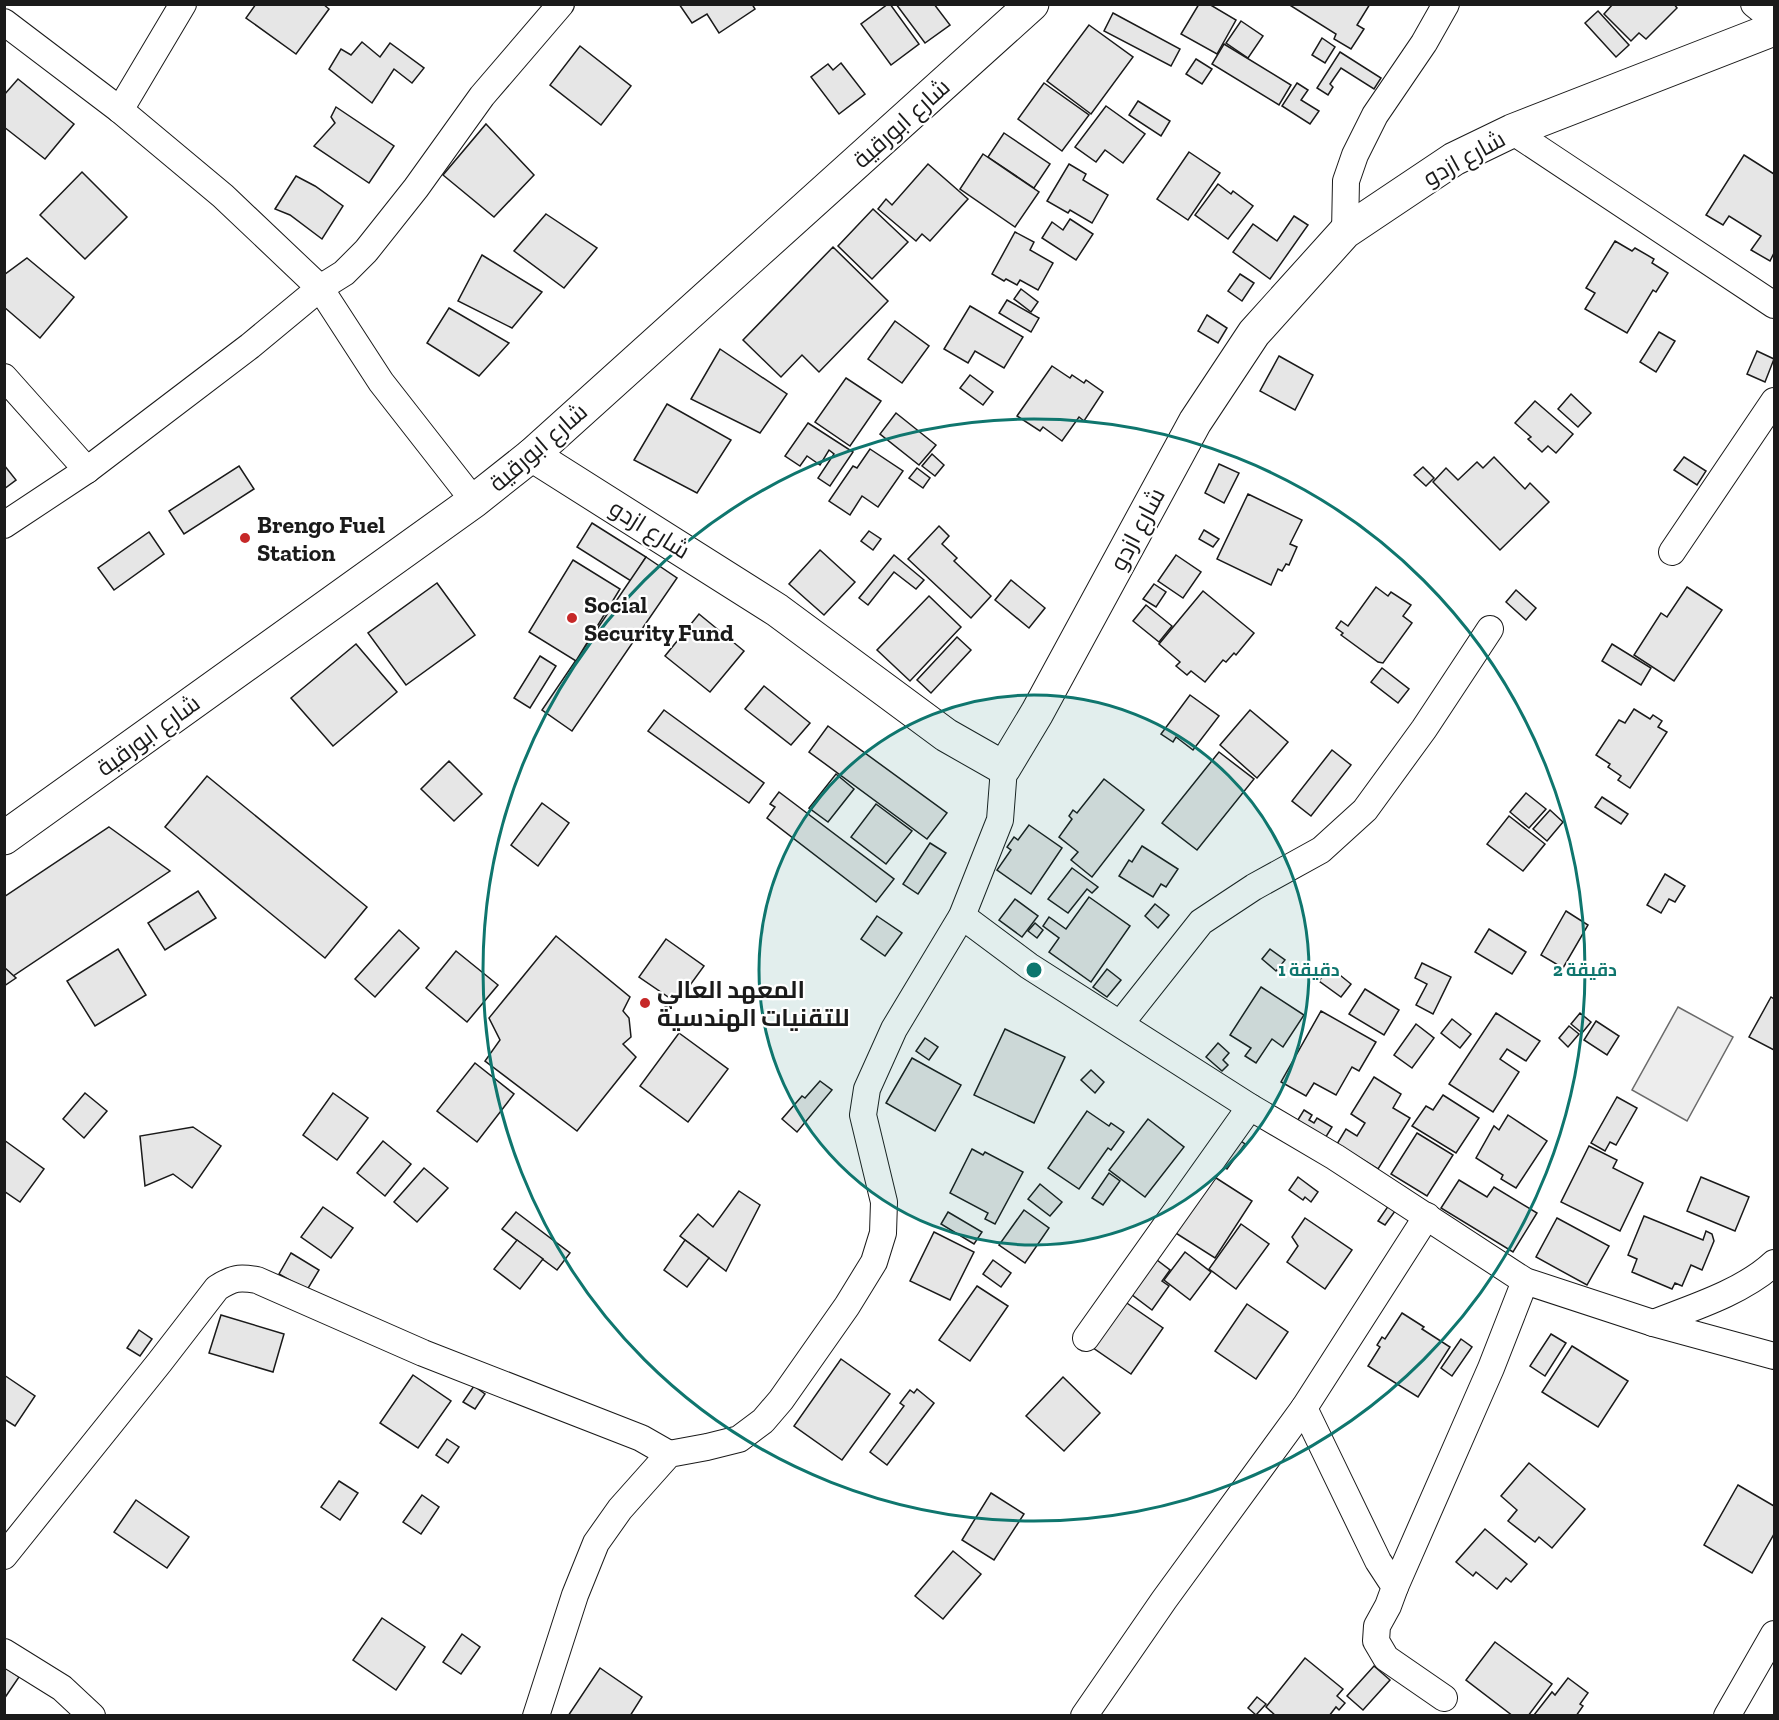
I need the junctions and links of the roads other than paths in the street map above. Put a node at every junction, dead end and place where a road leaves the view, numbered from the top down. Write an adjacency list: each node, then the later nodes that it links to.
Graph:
1 (183, 4): 9 (street)
2 (561, 4): 12 (street)
3 (1032, 4): 16 (main road, شارع ابورقية)
4 (1446, 4): 11 (street)
5 (1755, 4): 6 (street)
6 (1774, 20)
7 (4, 22): 9 (street)
8 (1774, 29): 10 (main road, شارع ازدو)
9 (120, 110): 12 (street)
10 (1512, 131): 11 (main road, شارع ازدو); 13 (street)
11 (1345, 232): 22 (main road, شارع ازدو)
12 (320, 288): 17 (street); 18 (street)
13 (1774, 305)
14 (4, 376): 17 (street)
15 (1774, 401): 20 (street)
16 (532, 455): 18 (main road, شارع ابورقية); 22 (main road, شارع ازدو)
17 (87, 470): 19 (street)
18 (474, 501): 23 (main road, شارع ابورقية)
19 (4, 525)
20 (1672, 552)
21 (1490, 629): 25 (street)
22 (1004, 768): 24 (street)
23 (4, 838)
24 (962, 916): 25 (street); 34 (street)
25 (1121, 1023): 26 (street)
26 (1250, 1107): 27 (street); 31 (street)
27 (1427, 1216): 29 (street); 33 (street)
28 (1774, 1263): 30 (street)
29 (1525, 1281): 30 (street); 36 (street)
30 (1653, 1323): 32 (street)
31 (1086, 1338)
32 (1774, 1356)
33 (1304, 1408): 36 (street); 42 (street)
34 (669, 1454): 35 (street); 41 (street)
35 (4, 1556)
36 (1395, 1587): 39 (street)
37 (1774, 1634): 43 (street)
38 (4, 1652): 40 (street)
39 (1444, 1698)
40 (92, 1716)
41 (536, 1716)
42 (1084, 1716)
43 (1727, 1716)

